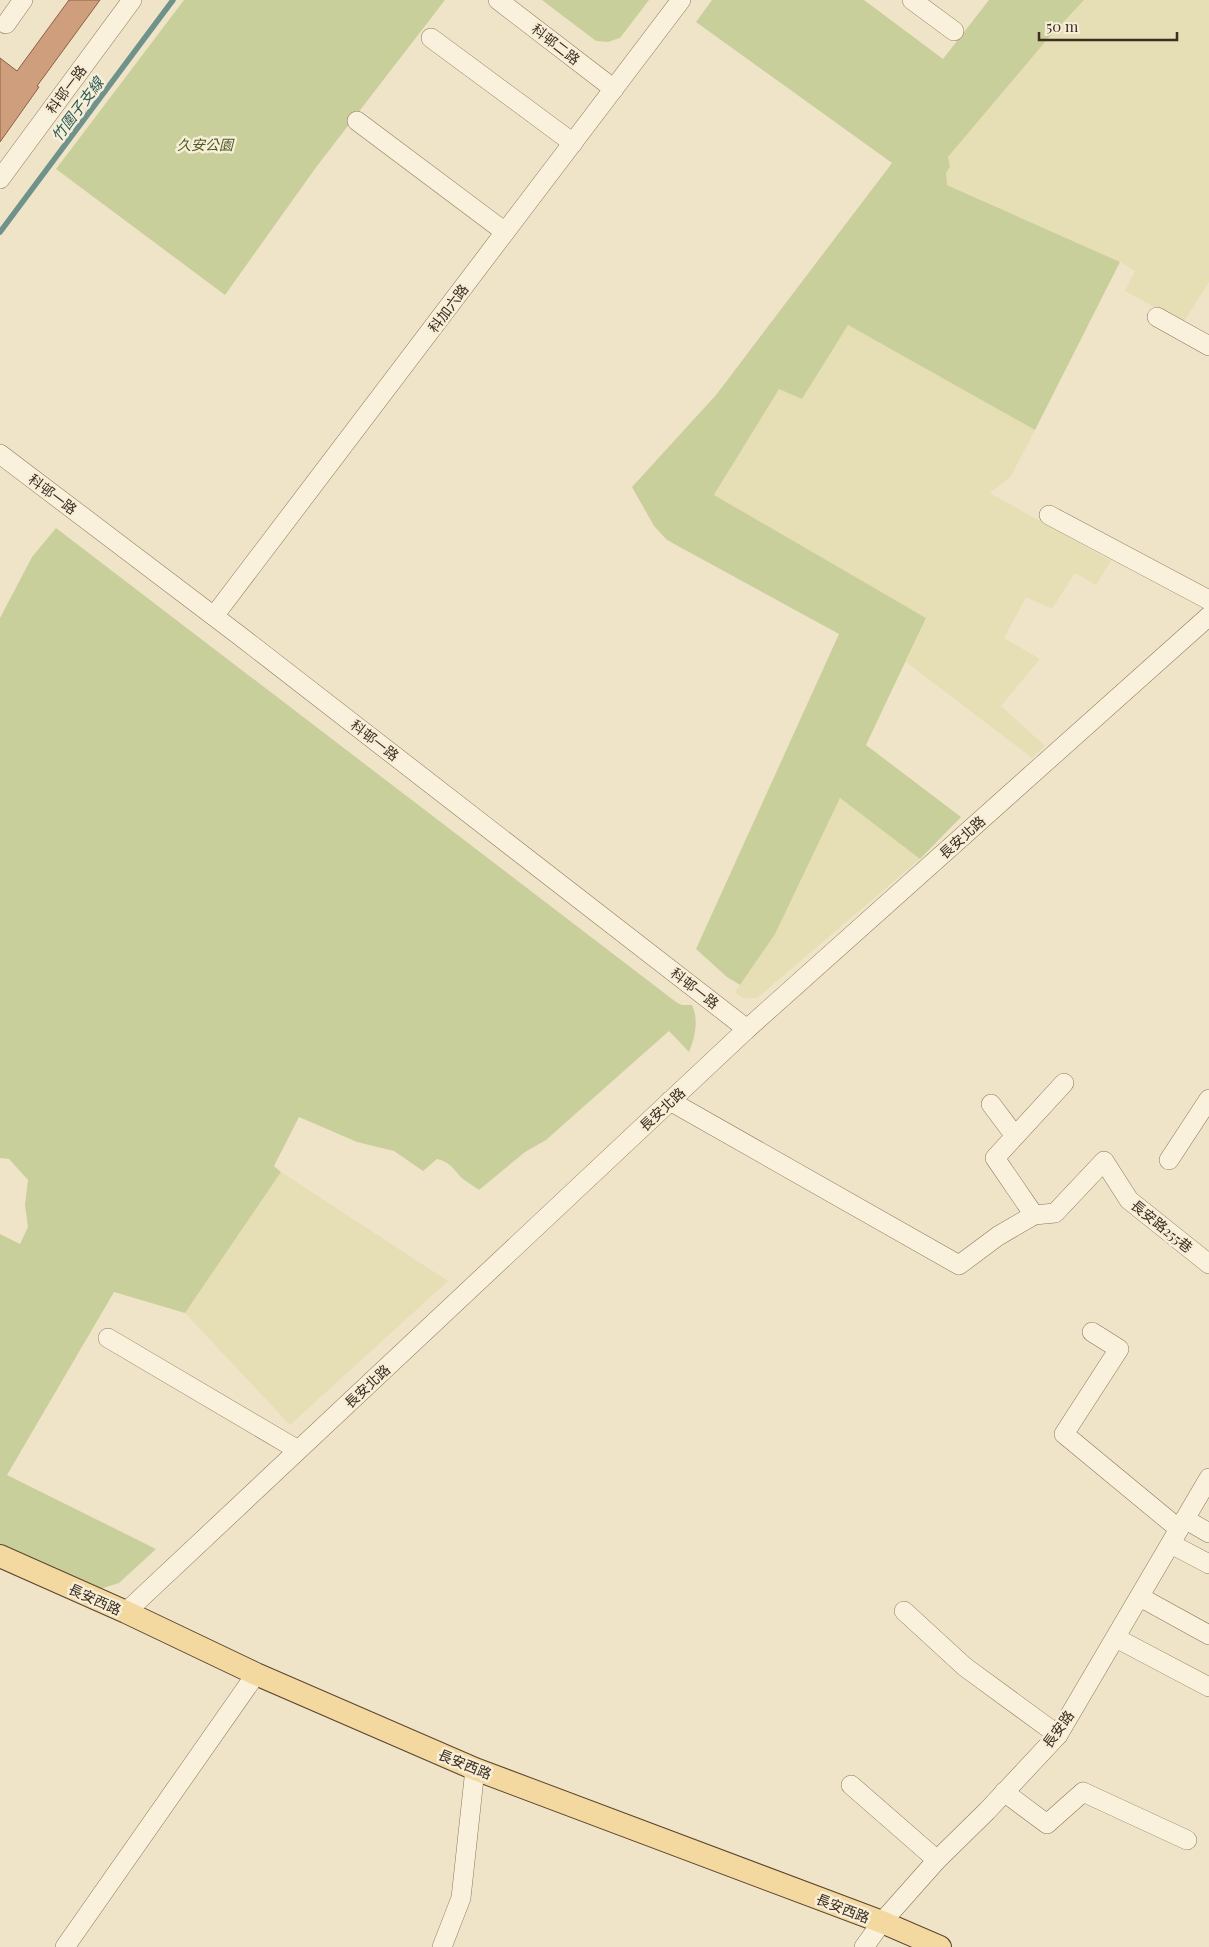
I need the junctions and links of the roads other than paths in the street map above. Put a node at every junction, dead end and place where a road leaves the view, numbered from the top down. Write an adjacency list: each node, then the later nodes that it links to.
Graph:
1 (23, 0): 6 (street)
2 (132, 0): 12 (street, 科邨一路)
3 (498, 0): 9 (street, 科邨二路)
4 (681, 0): 9 (street, 科加六路)
5 (912, 0): 7 (street)
6 (6, 24)
7 (954, 31)
8 (431, 38): 11 (street)
9 (614, 89): 11 (street, 科加六路)
10 (357, 121): 13 (street)
11 (573, 143): 13 (street, 科加六路)
12 (0, 179)
13 (505, 232): 19 (street, 科加六路)
14 (1157, 317): 15 (street)
15 (1209, 346)
16 (0, 454): 19 (street, 科邨一路)
17 (1049, 515): 18 (street)
18 (1209, 600)
19 (214, 616): 21 (street, 科邨一路)
20 (1209, 616): 21 (street, 長安北路)
21 (747, 1029): 24 (street, 長安北路)
22 (1064, 1083): 26 (street)
23 (1209, 1099): 27 (street)
24 (670, 1101): 28 (street); 32 (street, 長安北路)
25 (991, 1104): 26 (street)
26 (1015, 1136): 28 (street)
27 (1169, 1160)
28 (1034, 1215): 29 (street, 長安路255巷)
29 (1209, 1264)
30 (1092, 1332): 34 (street)
31 (108, 1338): 32 (street)
32 (298, 1450): 40 (street, 長安北路)
33 (1209, 1478): 34 (street, 長安路)
34 (1178, 1531): 35 (street); 37 (street); 38 (street, 長安路)
35 (1209, 1533)
36 (0, 1556): 40 (main road, 長安西路)
37 (1209, 1564)
38 (1140, 1597): 41 (street); 42 (street, 長安路)
39 (904, 1611): 45 (street)
40 (126, 1612): 43 (main road, 長安西路)
41 (1209, 1635)
42 (1116, 1638): 44 (street); 45 (street, 長安路)
43 (256, 1674): 46 (main road, 長安西路); 52 (street)
44 (1209, 1687)
45 (1058, 1735): 48 (street, 長安路)
46 (475, 1769): 51 (main road, 長安西路); 53 (street)
47 (851, 1785): 50 (street)
48 (1004, 1792): 49 (street); 50 (street, 長安路)
49 (1187, 1840)
50 (937, 1860): 51 (street, 長安路)
51 (882, 1922): 54 (street, 長安路); 55 (main road, 長安西路)
52 (65, 1947)
53 (442, 1947)
54 (864, 1947)
55 (940, 1947)

